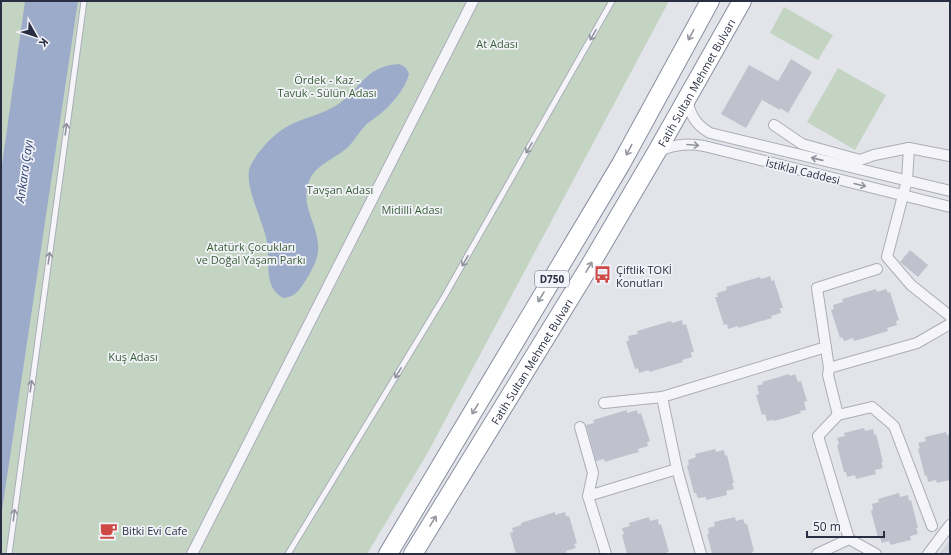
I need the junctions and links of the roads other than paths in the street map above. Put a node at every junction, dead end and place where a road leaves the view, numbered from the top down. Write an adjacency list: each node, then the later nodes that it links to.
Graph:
1 (84, 1): 29 (lane, one-way to 1)
2 (474, 1): 30 (street)
3 (612, 1): 31 (lane, one-way to 31)
4 (710, 1): 32 (highway, Fatih Sultan Mehmet Bulvarı / D750, one-way to 32)
5 (742, 1): 6 (highway, Fatih Sultan Mehmet Bulvarı / D750)
6 (687, 99): 9 (highway, Fatih Sultan Mehmet Bulvarı / D750); 11 (street, İstiklal Caddesi, one-way to 6)
7 (774, 126): 8 (street)
8 (909, 148): 10 (street); 11 (street)
9 (656, 153): 13 (street, İstiklal Caddesi, one-way to 13); 33 (highway, Fatih Sultan Mehmet Bulvarı / D750, one-way to 9)
10 (950, 156)
11 (907, 180): 12 (street, İstiklal Caddesi); 13 (street)
12 (950, 191)
13 (902, 195): 14 (street, İstiklal Caddesi); 16 (street)
14 (950, 207)
15 (877, 269): 18 (street)
16 (950, 316)
17 (950, 324): 19 (street)
18 (826, 347): 19 (street); 20 (street)
19 (829, 368): 22 (street)
20 (662, 397): 21 (street); 24 (street)
21 (604, 403)
22 (838, 415): 27 (street); 28 (street)
23 (580, 427): 25 (street)
24 (677, 469): 25 (street); 35 (street)
25 (588, 496): 34 (street)
26 (950, 525): 38 (street)
27 (932, 526)
28 (849, 539): 36 (street); 37 (street)
29 (9, 554)
30 (192, 554)
31 (288, 554)
32 (388, 554)
33 (413, 554)
34 (606, 554)
35 (701, 554)
36 (817, 554)
37 (876, 554)
38 (928, 554)

